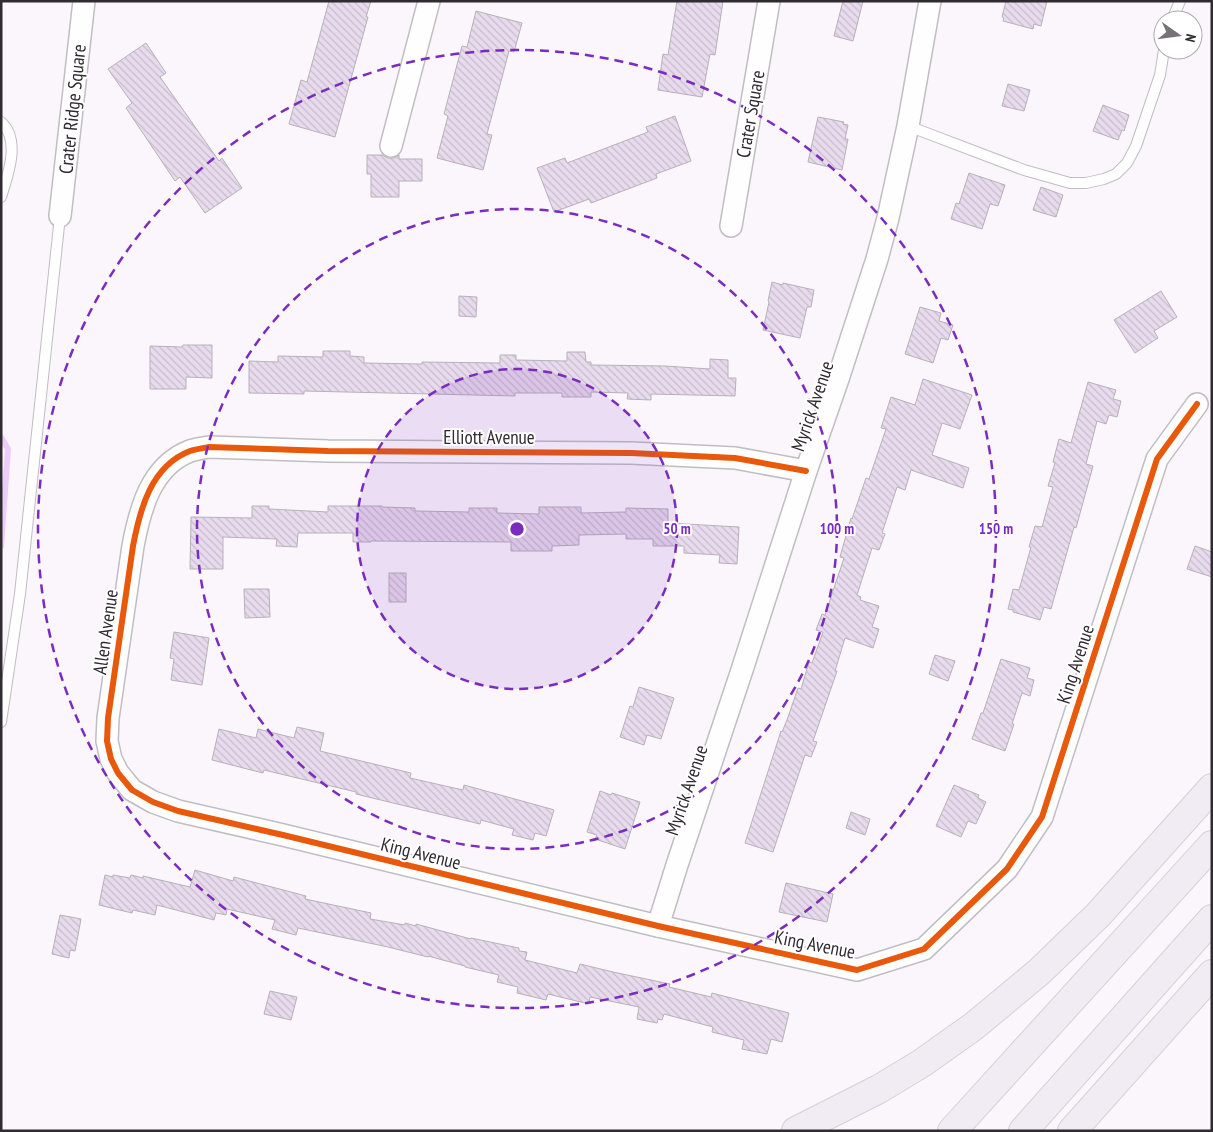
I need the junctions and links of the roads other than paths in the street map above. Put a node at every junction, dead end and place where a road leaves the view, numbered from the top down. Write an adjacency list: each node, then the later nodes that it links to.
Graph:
1 (84, 1): 10 (street, Crater Ridge Square)
2 (429, 1): 8 (street)
3 (769, 1): 11 (street, Crater Square)
4 (930, 1): 7 (street, Myrick Avenue)
5 (1162, 60): 7 (lane)
6 (1, 122): 9 (lane)
7 (908, 126): 14 (street, Myrick Avenue)
8 (391, 146)
9 (1, 196)
10 (60, 216): 15 (lane)
11 (731, 226)
12 (1197, 404): 20 (street, King Avenue)
13 (174, 460): 14 (street, Elliott Avenue); 17 (street, Allen Avenue)
14 (806, 470): 20 (street, Myrick Avenue)
15 (1, 722)
16 (1212, 788): 22 (highway)
17 (152, 802): 20 (street, King Avenue)
18 (1212, 845): 23 (highway)
19 (1212, 919): 24 (highway)
20 (658, 926)
21 (1212, 974): 25 (highway)
22 (796, 1131)
23 (952, 1131)
24 (1023, 1131)
25 (1072, 1131)

